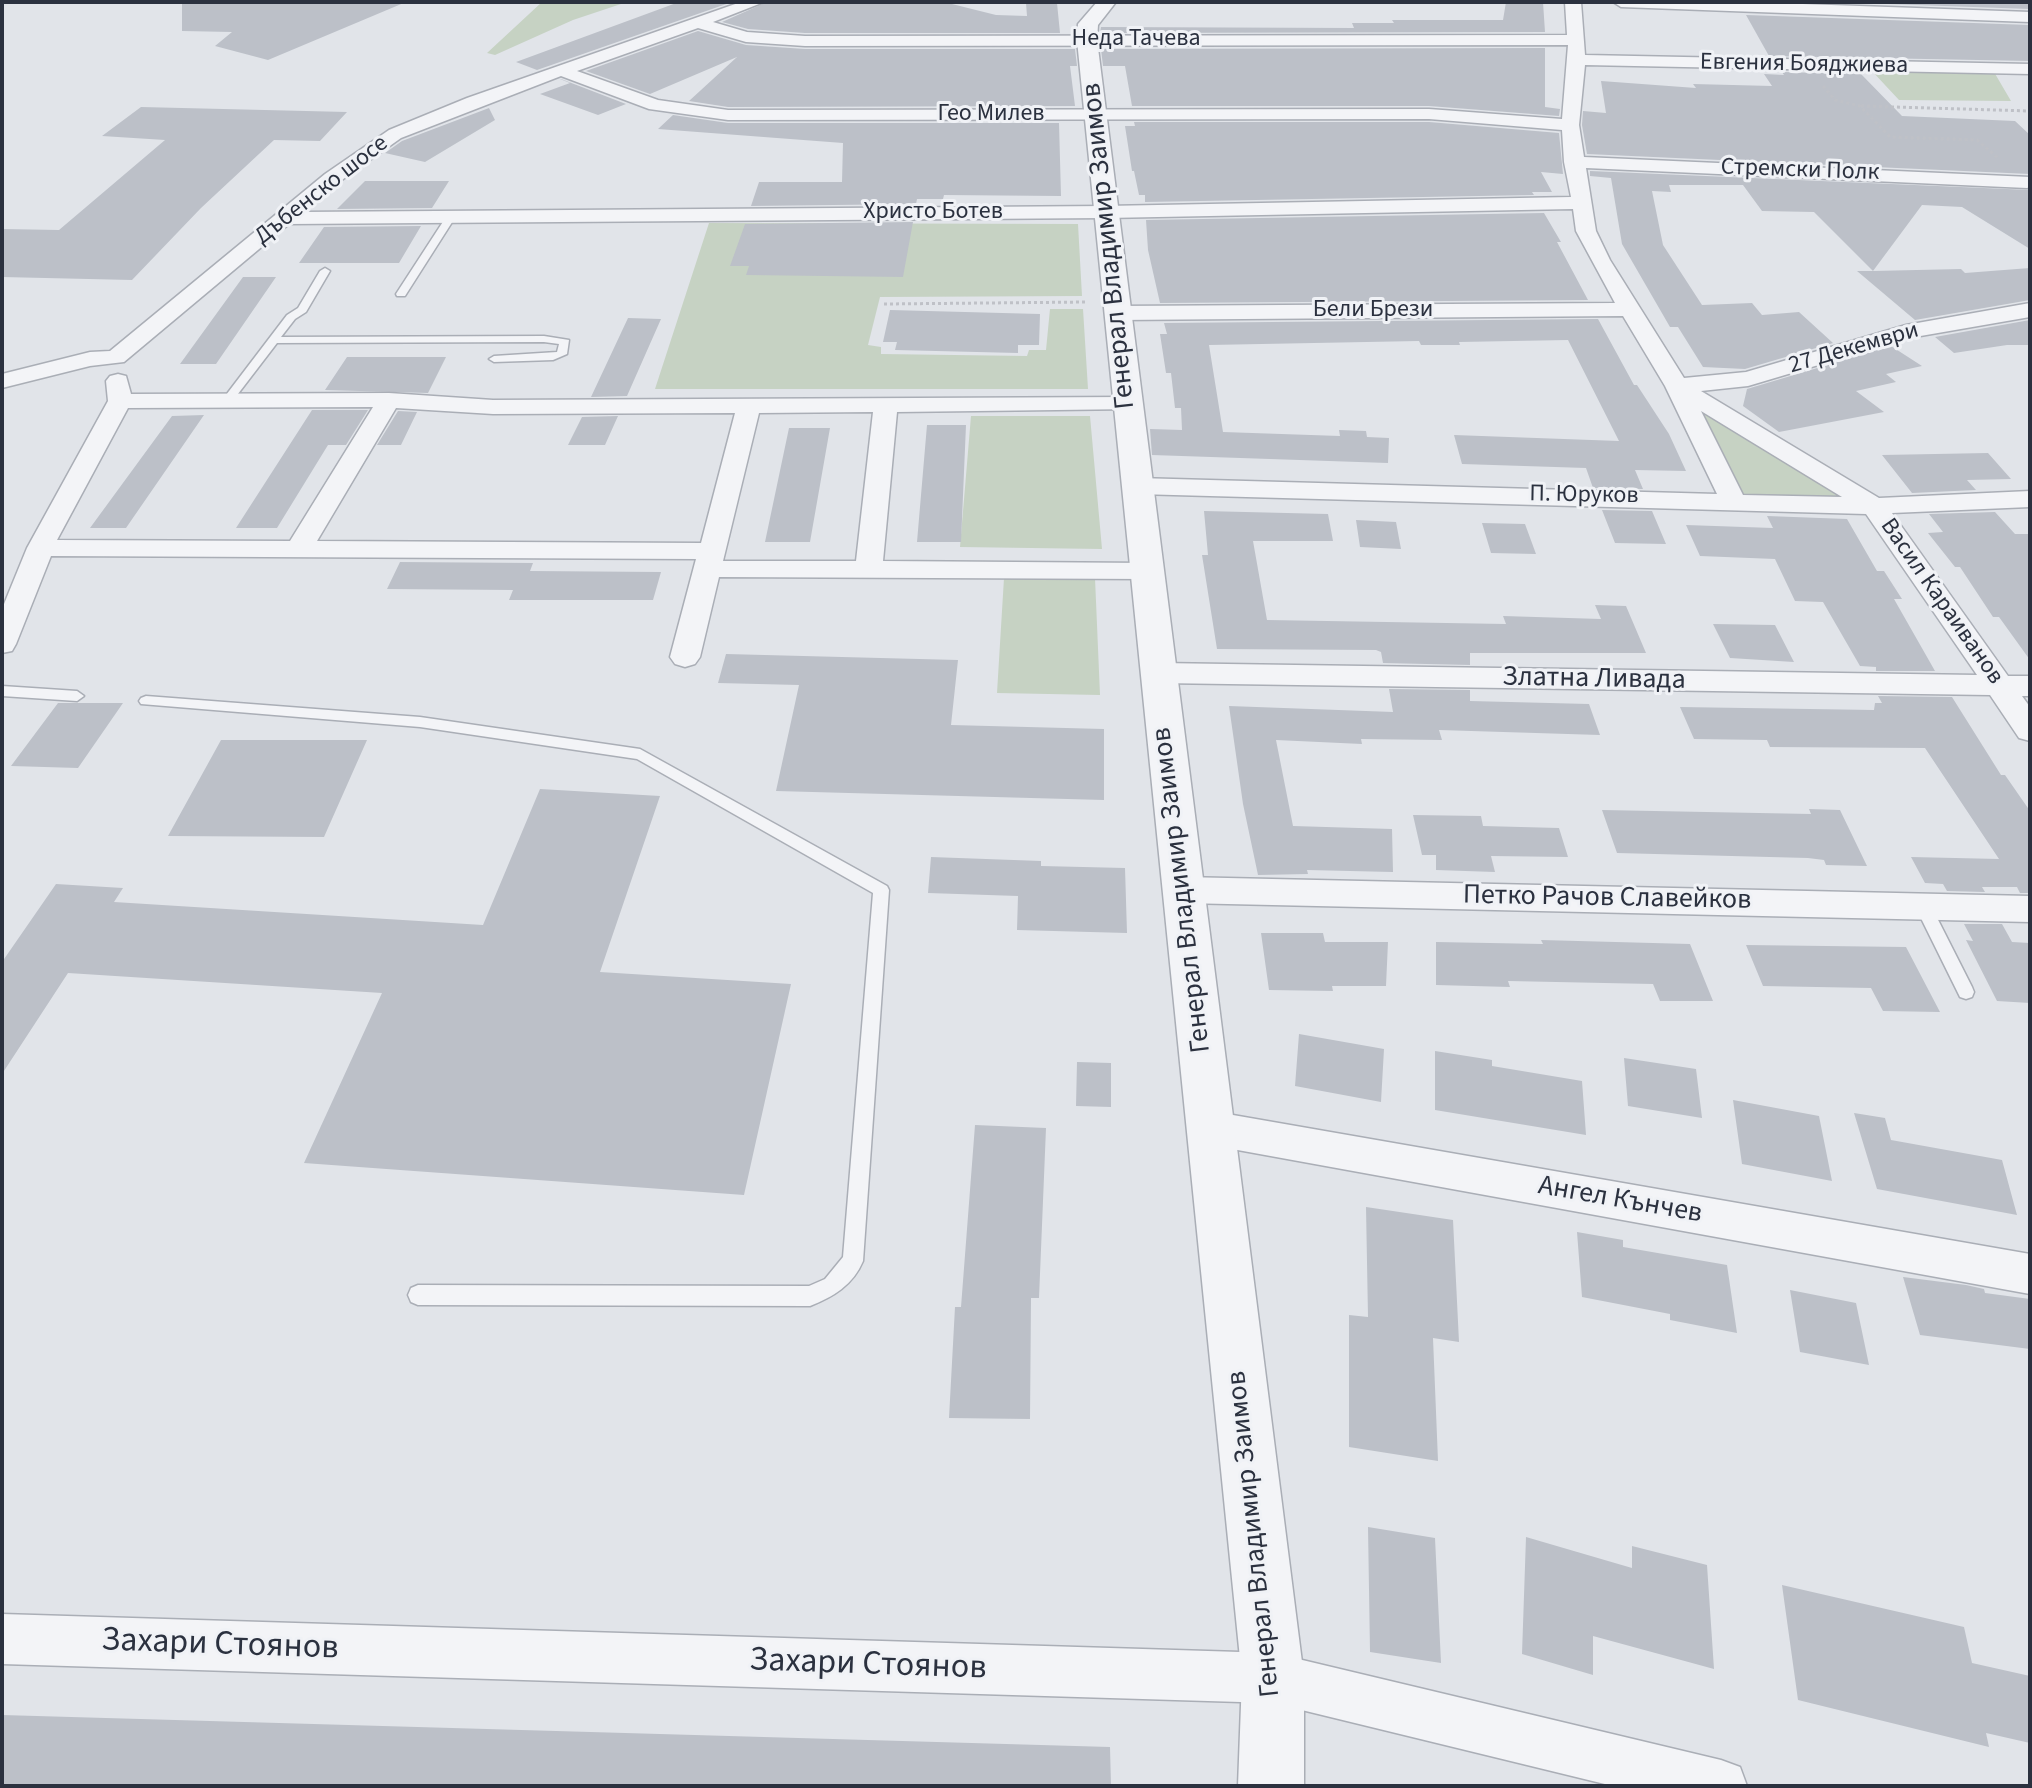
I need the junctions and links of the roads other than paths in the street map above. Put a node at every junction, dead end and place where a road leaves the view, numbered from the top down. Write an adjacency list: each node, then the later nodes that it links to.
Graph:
1 (756, 2): 8 (street, Дъбенско шосе)
2 (1107, 2): 10 (street)
3 (1573, 2): 11 (street, Васил Караиванов)
4 (1621, 2): 6 (street)
5 (1992, 2): 6 (street)
6 (2007, 15): 7 (street); 9 (street)
7 (2030, 17)
8 (698, 23): 10 (street, Неда Тачева); 14 (street, Дъбенско шосе)
9 (2030, 34)
10 (1087, 40): 11 (street, Неда Тачева); 15 (street, Генерал Владимир Заимов)
11 (1576, 40): 12 (street, Васил Караиванов)
12 (1577, 60): 13 (street, Евгения Бояджиева); 16 (street, Васил Караиванов)
13 (2030, 69)
14 (562, 71): 15 (street, Гео Милев); 22 (street, Дъбенско шосе)
15 (1095, 114): 16 (street, Гео Милев); 20 (street, Генерал Владимир Заимов)
16 (1570, 125): 17 (street, Васил Караиванов)
17 (1573, 162): 18 (street, Стремски Полк); 19 (street, Васил Караиванов)
18 (2027, 182)
19 (1581, 203): 20 (street, Христо Ботев); 26 (street, Васил Караиванов)
20 (1106, 212): 21 (street, Христо Ботев); 25 (street, Генерал Владимир Заимов)
21 (451, 216): 22 (street, Христо Ботев); 24 (lane)
22 (286, 218): 29 (street, Дъбенско шосе)
23 (325, 271): 28 (lane)
24 (401, 294)
25 (1117, 308): 26 (street, Бели Брези); 36 (street, Генерал Владимир Заимов)
26 (1629, 309): 32 (street, Васил Караиванов)
27 (2030, 310): 32 (street, 27 Декември)
28 (274, 340): 30 (lane); 35 (lane)
29 (116, 357): 31 (street); 34 (street)
30 (494, 359)
31 (2, 381)
32 (1677, 386): 41 (street, Васил Караиванов); 42 (street, Васил Караиванов)
33 (389, 400): 35 (street); 37 (street); 44 (street)
34 (120, 401): 35 (street); 43 (street)
35 (227, 401)
36 (1128, 404): 38 (street); 39 (street, Генерал Владимир Заимов)
37 (749, 406): 38 (street); 45 (street)
38 (886, 406): 46 (street)
39 (1137, 486): 41 (street, П. Юруков); 47 (street, Генерал Владимир Заимов)
40 (2030, 499): 42 (street, П. Юруков)
41 (1733, 500): 42 (street, П. Юруков)
42 (1874, 506): 51 (street, Васил Караиванов)
43 (40, 548): 44 (street); 48 (street)
44 (299, 548): 45 (street)
45 (710, 560): 46 (street); 49 (street)
46 (869, 570): 47 (street)
47 (1147, 571): 50 (street, Генерал Владимир Заимов)
48 (2, 644)
49 (685, 657)
50 (1159, 673): 51 (street, Златна Ливада); 57 (street, Генерал Владимир Заимов)
51 (2000, 686): 52 (street, Златна Ливада); 56 (street, Васил Караиванов)
52 (2030, 686)
53 (2, 691): 54 (lane)
54 (77, 696)
55 (146, 701): 63 (lane)
56 (2030, 730)
57 (1183, 890): 58 (street, Петко Рачов Славейков); 61 (street, Генерал Владимир Заимов)
58 (1923, 906): 59 (street, Петко Рачов Славейков); 60 (lane)
59 (2030, 909)
60 (1966, 992)
61 (1210, 1128): 62 (street, Ангел Кънчев); 65 (street, Генерал Владимир Заимов)
62 (2030, 1274)
63 (418, 1295)
64 (2, 1639): 65 (street, Захари Стоянов)
65 (1273, 1678): 66 (street, Генерал Владимир Заимов); 67 (street, Захари Стоянов)
66 (1271, 1786)
67 (1721, 1786)

